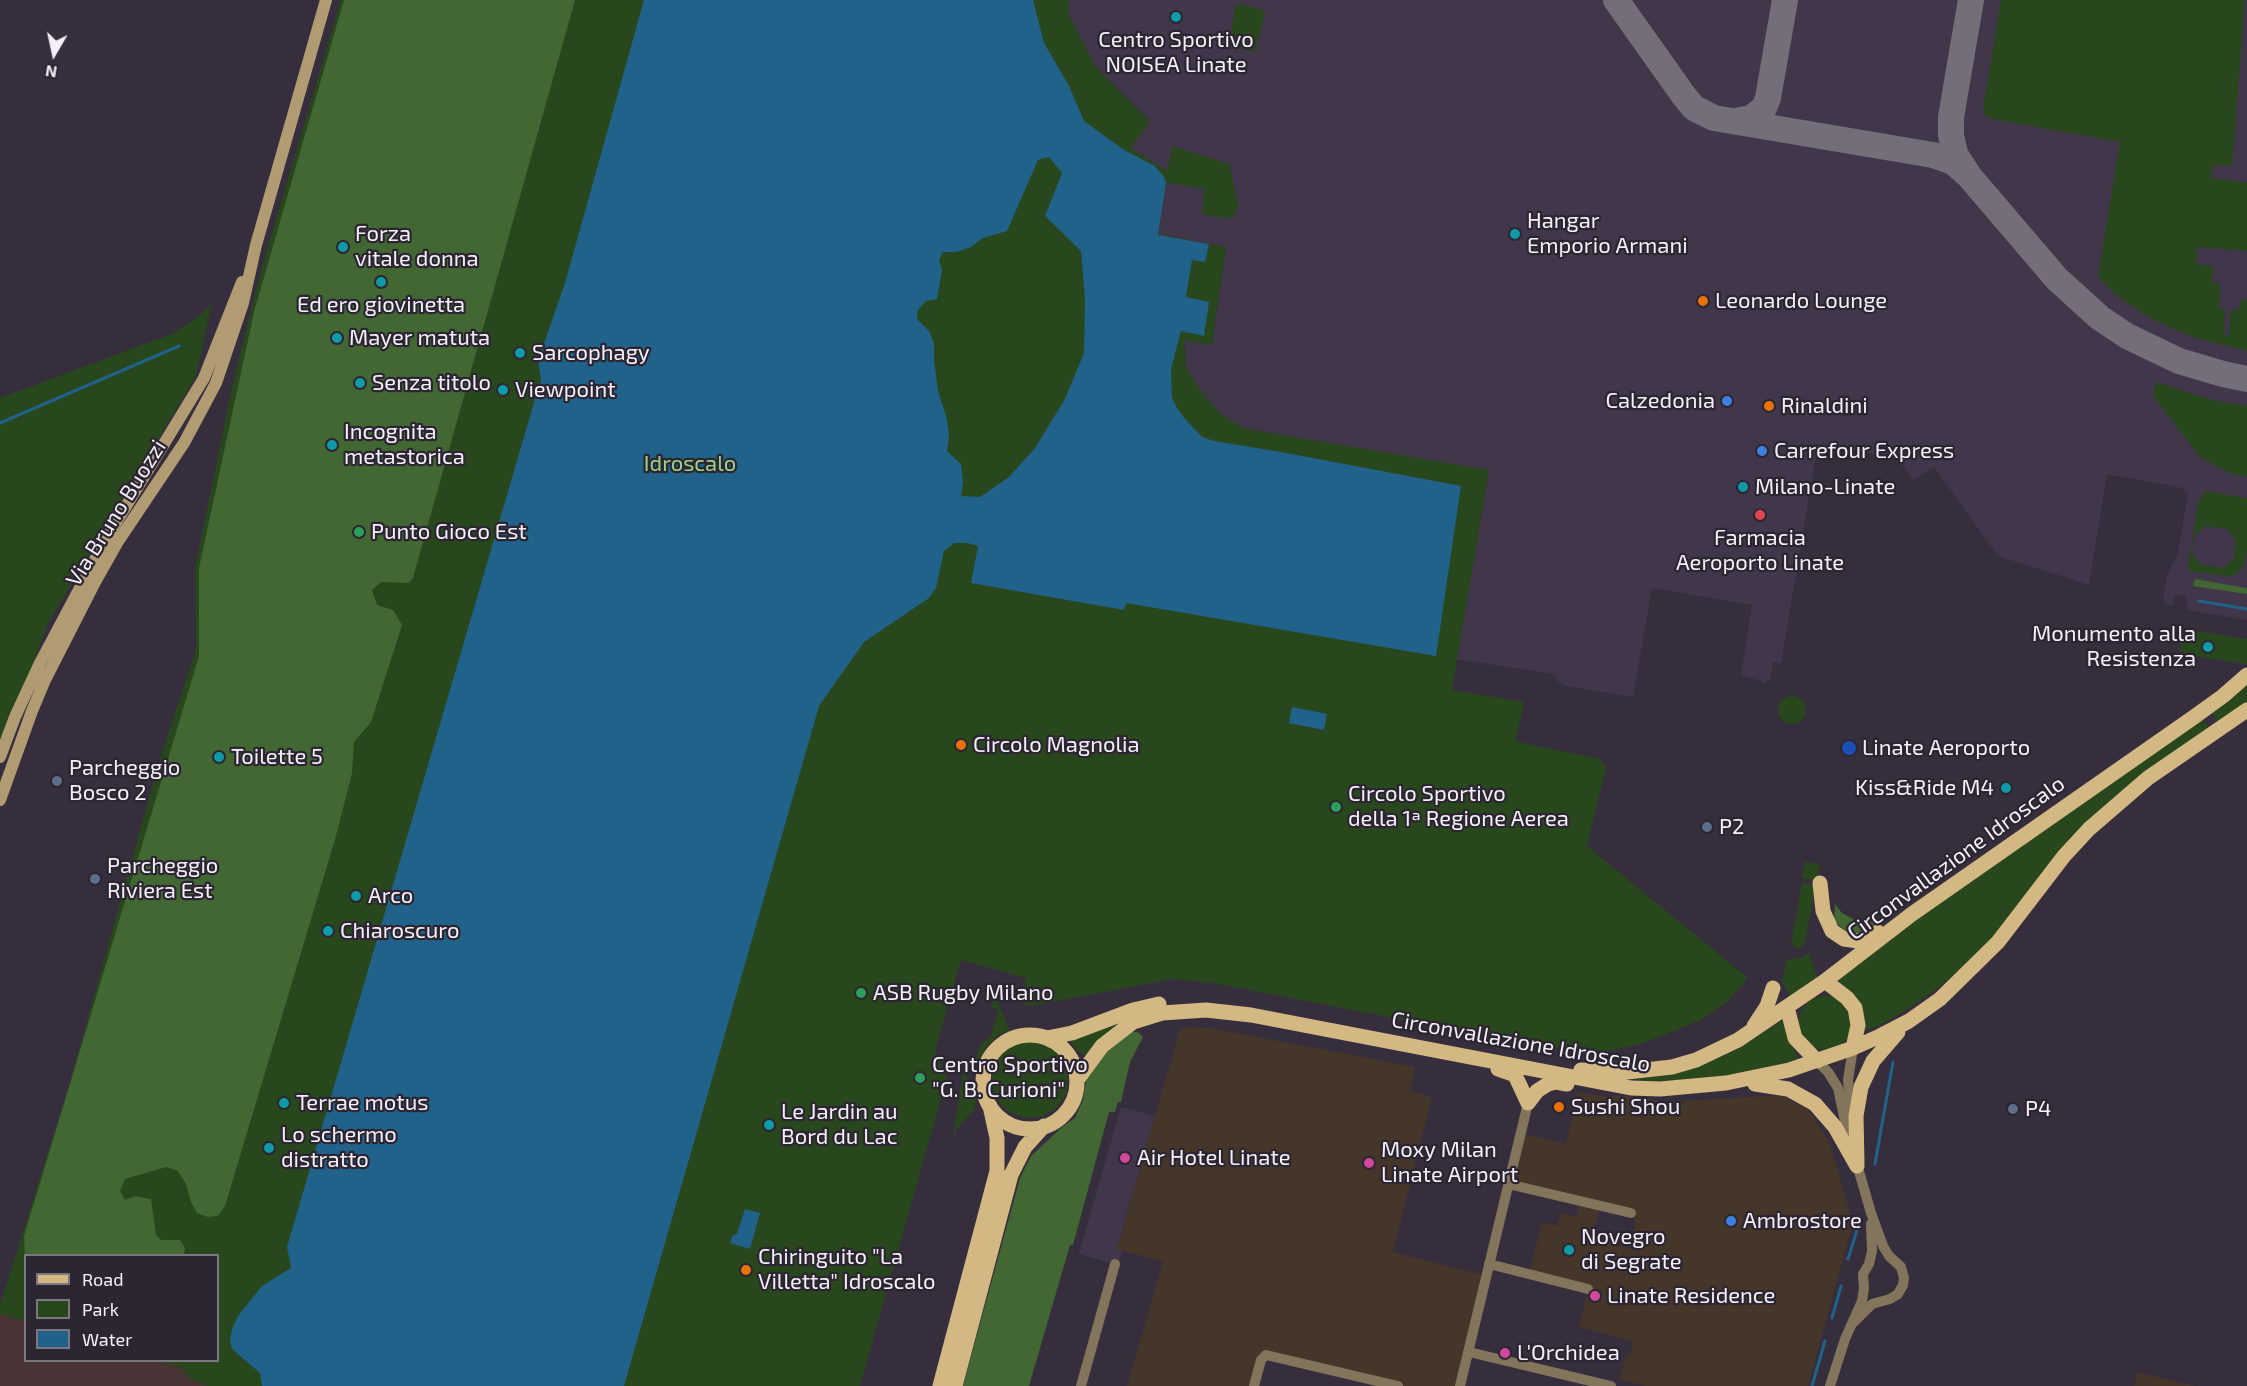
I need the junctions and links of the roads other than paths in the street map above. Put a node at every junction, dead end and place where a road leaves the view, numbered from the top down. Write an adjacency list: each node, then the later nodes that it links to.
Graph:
1 (326, 0): 2 (main road, Via Bruno Buozzi)
2 (256, 245): 7 (main road, Via Bruno Buozzi); 8 (main road, Via Bruno Buozzi)
3 (2247, 675): 5 (main road, Circonvallazione Idroscalo)
4 (2247, 710): 6 (main road, Circonvallazione Idroscalo)
5 (2194, 717): 6 (main road); 10 (main road, Circonvallazione Idroscalo)
6 (2206, 739): 14 (main road, Circonvallazione Idroscalo)
7 (0, 757)
8 (0, 800)
9 (1821, 883): 10 (main road)
10 (1912, 914): 11 (main road, Circonvallazione Idroscalo)
11 (1825, 981): 13 (main road, Circonvallazione Idroscalo); 17 (main road)
12 (1773, 988): 16 (main road)
13 (1787, 1007): 16 (main road, Circonvallazione Idroscalo); 19 (main road)
14 (1909, 1021): 17 (main road, Circonvallazione Idroscalo); 26 (main road)
15 (1047, 1038): 16 (main road, Circonvallazione Idroscalo); 20 (main road); 24 (main road)
16 (1738, 1040)
17 (1853, 1048): 19 (main road, Circonvallazione Idroscalo); 26 (street)
18 (1448, 1052): 20 (main road, Circonvallazione Idroscalo); 22 (main road, Circonvallazione Idroscalo); 23 (main road)
19 (1817, 1061): 21 (main road, Circonvallazione Idroscalo); 26 (street)
20 (1077, 1080): 25 (main road)
21 (1704, 1086): 22 (main road, Circonvallazione Idroscalo); 26 (main road)
22 (1631, 1088): 23 (main road)
23 (1528, 1102): 27 (street)
24 (990, 1106): 25 (main road); 39 (main road)
25 (1044, 1126): 40 (main road)
26 (1857, 1166): 29 (street)
27 (1508, 1184): 28 (street); 32 (street)
28 (1631, 1213)
29 (1870, 1213): 30 (street); 33 (street)
30 (1893, 1260): 33 (street); 36 (street)
31 (1115, 1264): 41 (street)
32 (1490, 1264): 35 (street); 38 (street)
33 (1869, 1264): 34 (street)
34 (1864, 1288): 36 (street); 37 (street)
35 (1588, 1289)
36 (1883, 1300): 37 (street)
37 (1853, 1323): 46 (street)
38 (1469, 1352): 44 (street); 45 (street)
39 (940, 1386)
40 (955, 1386)
41 (1081, 1386)
42 (1254, 1386): 43 (street)
43 (1398, 1386)
44 (1460, 1386)
45 (1611, 1386)
46 (1830, 1386)

